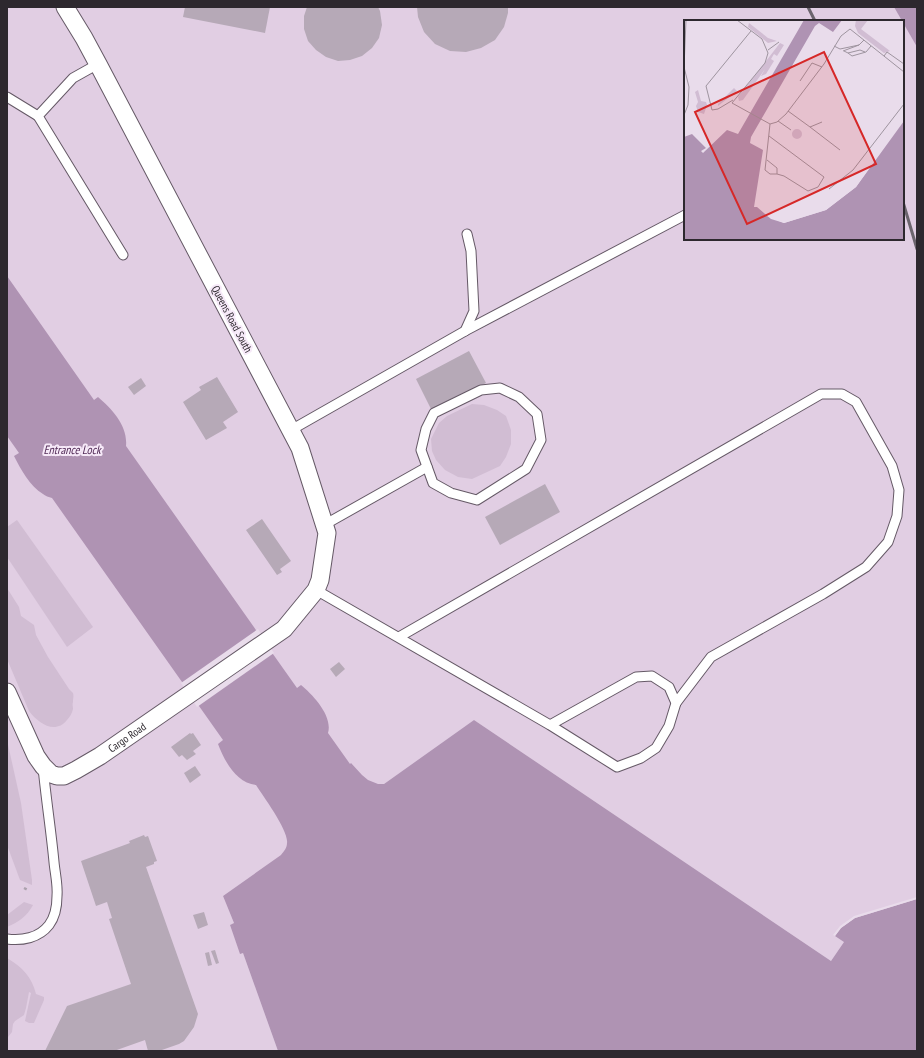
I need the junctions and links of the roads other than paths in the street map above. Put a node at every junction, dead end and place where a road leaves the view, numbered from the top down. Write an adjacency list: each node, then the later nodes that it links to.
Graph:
1 (65, 7): 2 (street, Queens Road South)
2 (98, 64): 4 (lane); 9 (street, Queens Road South)
3 (7, 96): 4 (lane)
4 (38, 116): 7 (lane)
5 (684, 216): 8 (lane)
6 (468, 234): 8 (lane)
7 (123, 255)
8 (465, 331): 9 (lane)
9 (291, 430): 11 (street, Queens Road South)
10 (427, 467): 10 (lane); 11 (lane)
11 (324, 525): 12 (street, Queens Road South)
12 (316, 590): 13 (street, Queens Road South); 14 (lane)
13 (276, 635): 18 (street, Cargo Road)
14 (399, 637): 16 (lane); 17 (lane)
15 (7, 692): 18 (street)
16 (676, 703): 17 (lane); 17 (lane)
17 (550, 725)
18 (42, 766): 19 (lane)
19 (7, 939)

